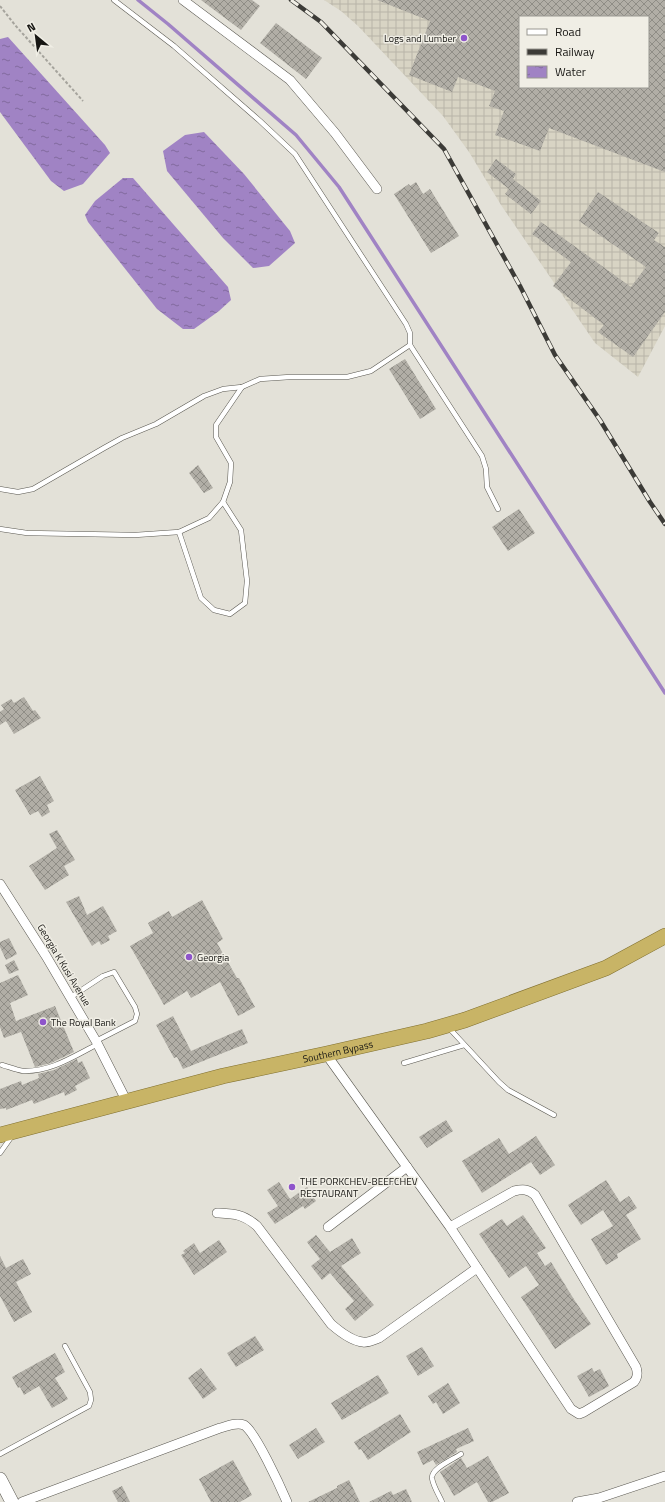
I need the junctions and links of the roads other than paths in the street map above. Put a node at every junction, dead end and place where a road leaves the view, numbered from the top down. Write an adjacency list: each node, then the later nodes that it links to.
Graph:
1 (114, 0): 4 (lane)
2 (183, 0): 3 (street)
3 (377, 189)
4 (410, 345): 5 (lane); 8 (lane)
5 (242, 387): 6 (lane); 7 (lane)
6 (0, 489)
7 (223, 502): 10 (lane); 10 (lane)
8 (498, 509)
9 (0, 529): 10 (lane)
10 (179, 532)
11 (0, 884): 13 (street, Georgia K Kusi Avenue)
12 (665, 936): 14 (highway, Southern Bypass)
13 (71, 997): 15 (street, Georgia K Kusi Avenue); 15 (lane)
14 (446, 1025): 16 (lane); 17 (highway, Southern Bypass)
15 (97, 1042): 19 (lane); 20 (street, Georgia K Kusi Avenue)
16 (464, 1045): 18 (lane); 21 (lane)
17 (326, 1054): 20 (highway, Southern Bypass); 25 (street)
18 (404, 1063)
19 (2, 1065)
20 (127, 1102): 22 (highway, Southern Bypass)
21 (554, 1115)
22 (15, 1131): 23 (highway, Southern Bypass); 24 (lane)
23 (0, 1135)
24 (0, 1153)
25 (407, 1167): 27 (street); 28 (street)
26 (217, 1213): 29 (street)
27 (328, 1227)
28 (450, 1227): 29 (street); 29 (street)
29 (477, 1268)
30 (65, 1346): 31 (lane)
31 (0, 1454)
32 (461, 1454): 39 (lane)
33 (665, 1476): 35 (street)
34 (0, 1479): 36 (main road)
35 (600, 1500): 40 (street)
36 (12, 1502)
37 (22, 1502): 38 (street)
38 (287, 1502)
39 (442, 1502)
40 (578, 1502)

